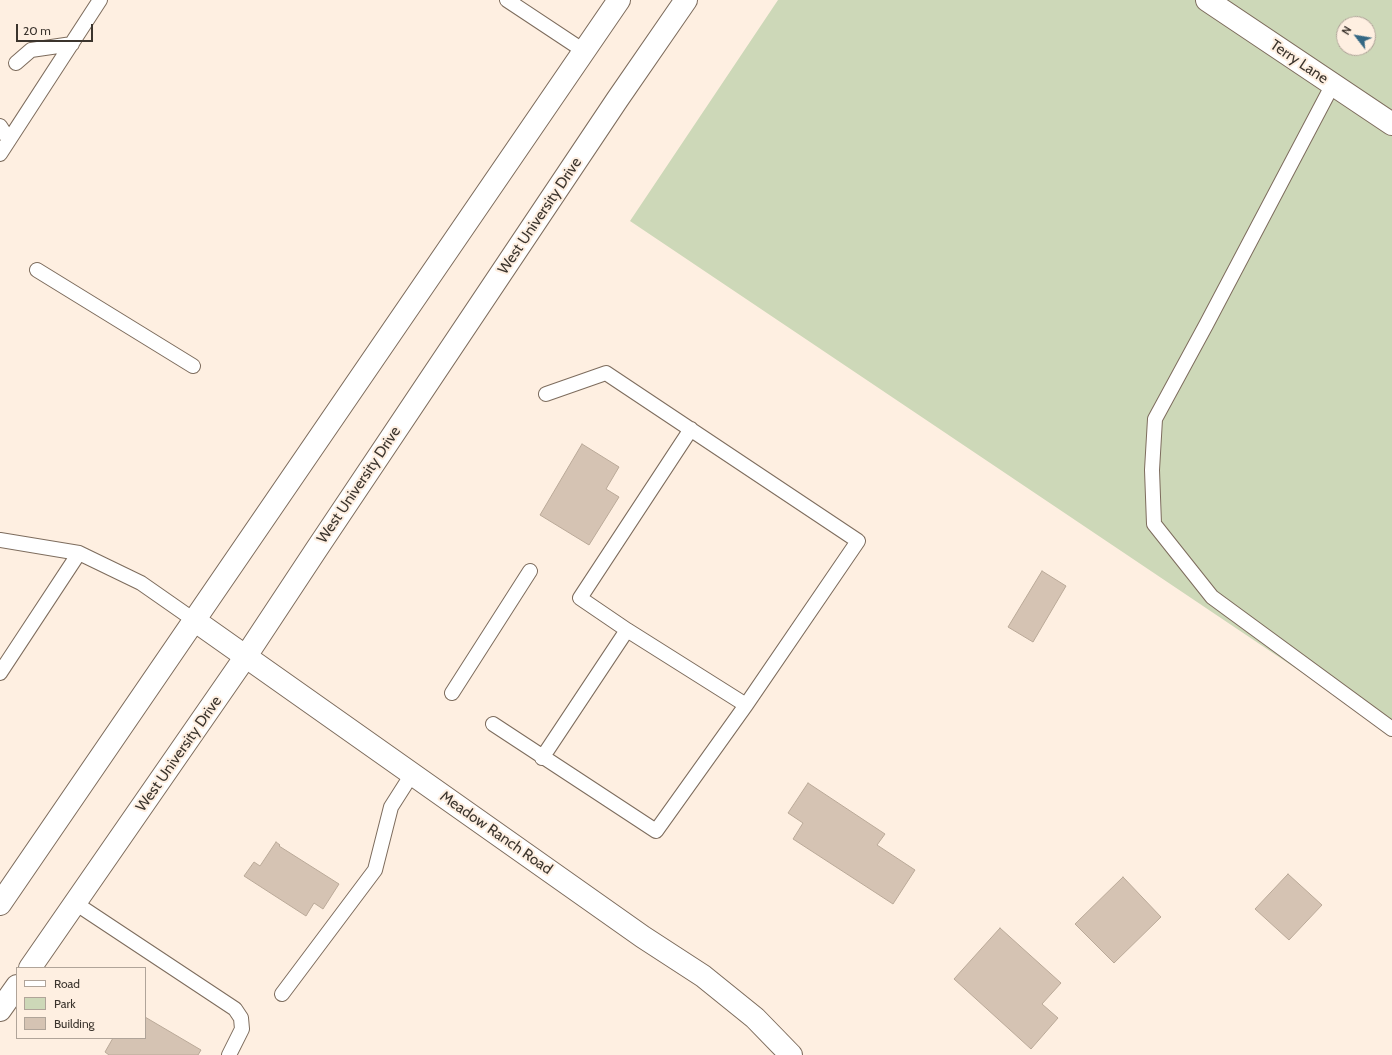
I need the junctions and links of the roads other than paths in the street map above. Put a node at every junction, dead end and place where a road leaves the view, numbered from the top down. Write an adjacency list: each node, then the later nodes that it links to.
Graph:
1 (100, 0): 6 (lane)
2 (507, 0): 7 (lane)
3 (619, 0): 7 (main road)
4 (686, 0): 23 (main road, West University Drive)
5 (1207, 0): 9 (main road, Terry Lane)
6 (72, 44): 8 (lane); 12 (lane)
7 (584, 51): 21 (main road)
8 (16, 63)
9 (1333, 84): 10 (main road, Terry Lane); 28 (lane)
10 (1392, 124)
11 (0, 126): 12 (lane)
12 (9, 140): 13 (lane)
13 (0, 154)
14 (37, 270): 15 (lane)
15 (193, 366)
16 (546, 394): 17 (lane)
17 (692, 429): 22 (lane); 26 (lane)
18 (0, 540): 19 (lane)
19 (79, 553): 21 (lane); 24 (lane)
20 (530, 571): 25 (lane)
21 (194, 620): 23 (main road, Meadow Ranch Road); 31 (main road)
22 (627, 630): 26 (lane); 29 (lane)
23 (246, 656): 30 (main road, Meadow Ranch Road); 32 (main road, West University Drive)
24 (0, 673)
25 (452, 693)
26 (746, 705): 29 (lane)
27 (493, 724): 29 (lane)
28 (1392, 729)
29 (542, 758)
30 (412, 774): 35 (lane); 38 (main road, Meadow Ranch Road)
31 (0, 904)
32 (74, 904): 33 (main road, West University Drive); 37 (lane)
33 (31, 967)
34 (16, 987): 36 (main road)
35 (282, 994)
36 (0, 1010)
37 (229, 1055)
38 (791, 1055)

